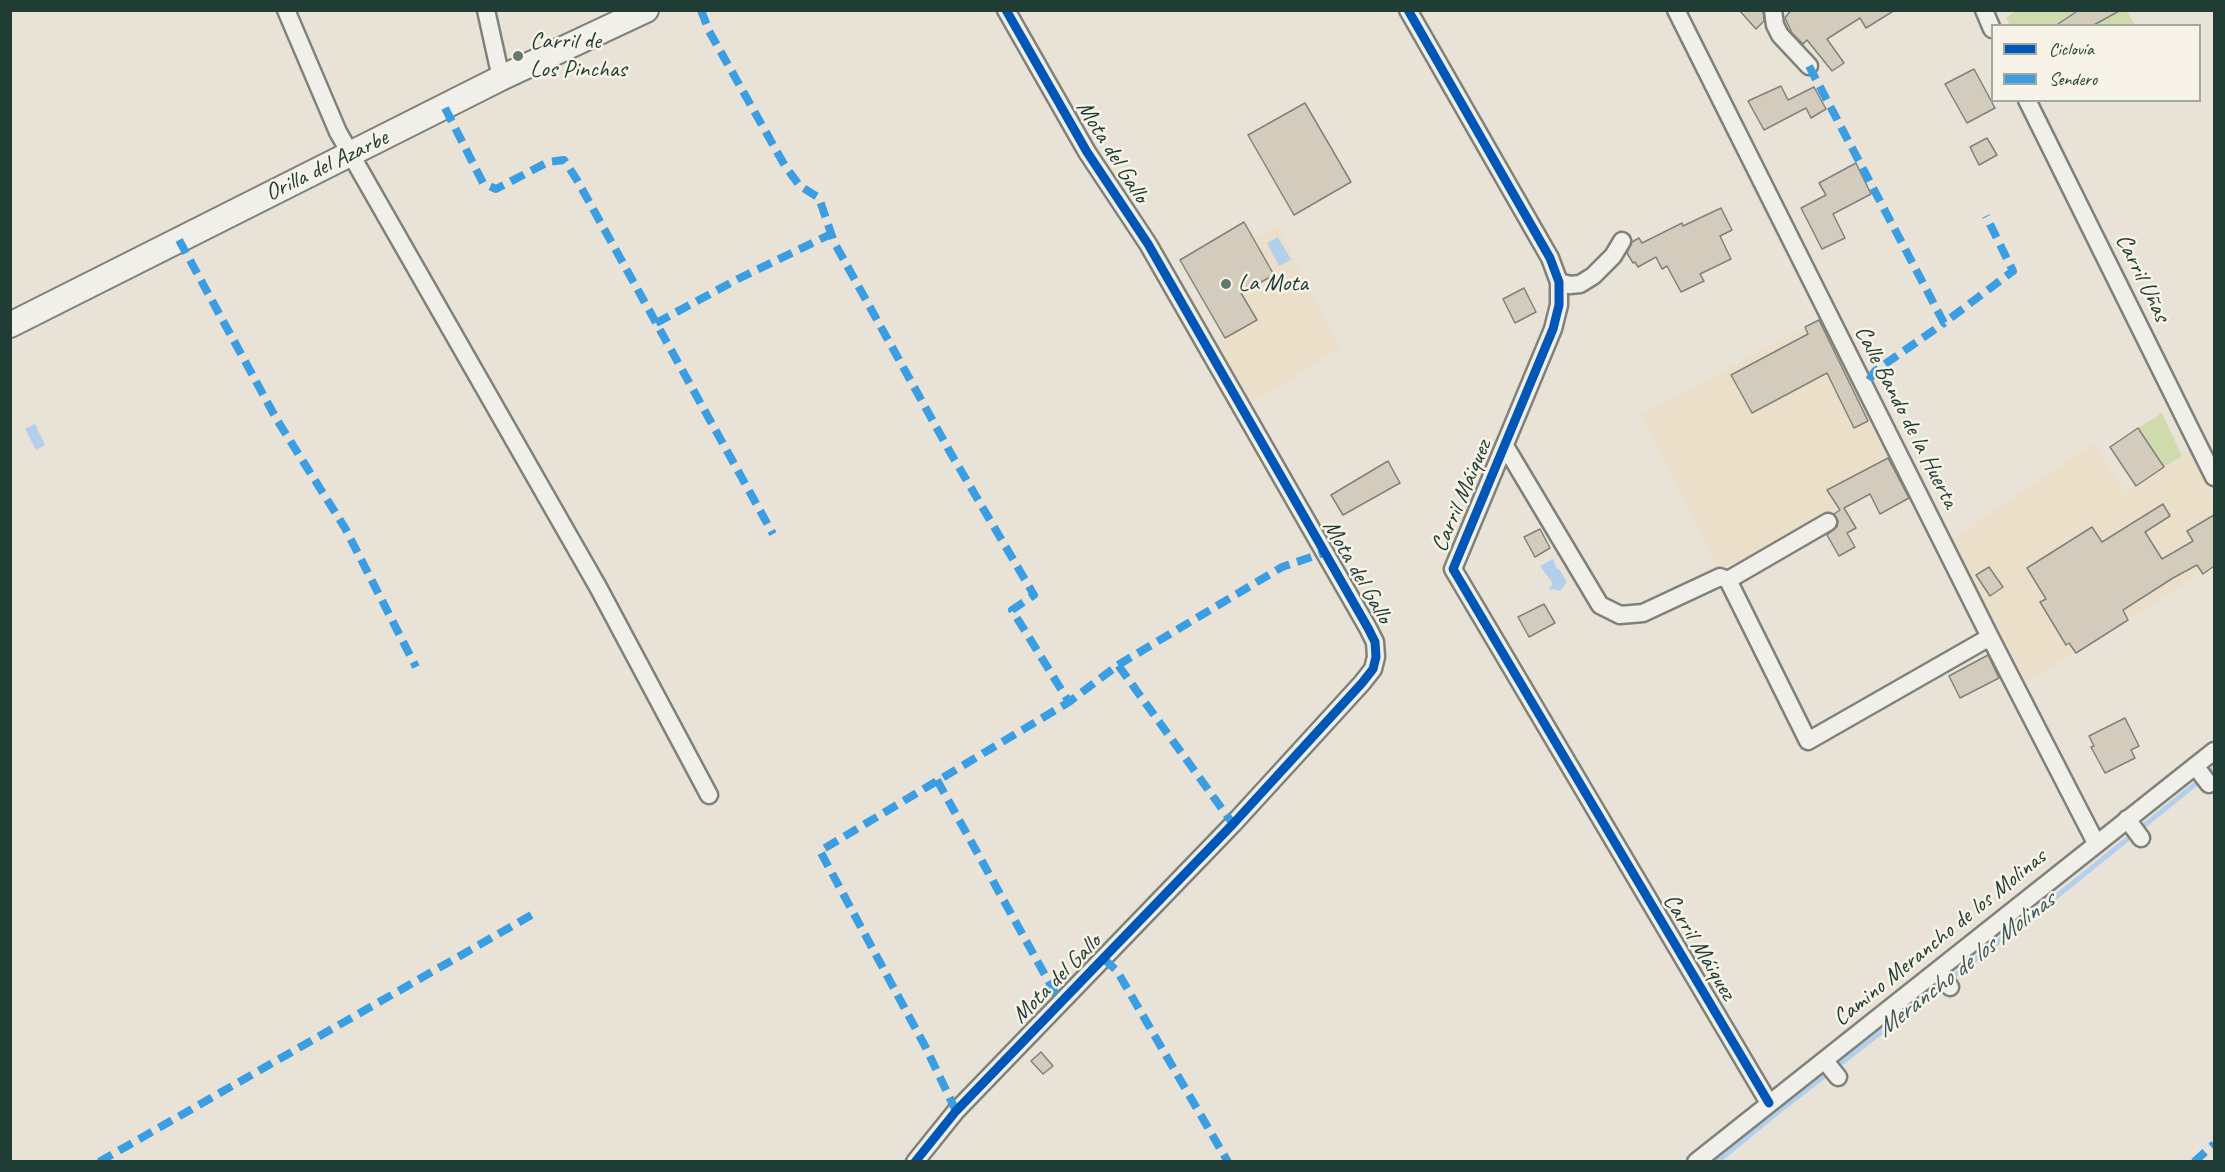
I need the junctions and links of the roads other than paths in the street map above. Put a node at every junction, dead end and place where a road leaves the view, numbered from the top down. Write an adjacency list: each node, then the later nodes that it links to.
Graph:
1 (286, 10): 13 (street)
2 (486, 10): 11 (street)
3 (646, 10): 11 (main road, Orilla del Azarbe)
4 (1006, 10): 26 (street, Mota del Gallo)
5 (1408, 10): 15 (street, Carril Máiquez)
6 (1676, 10): 21 (street, Calle Bando de la Huerta)
7 (1773, 10): 10 (street)
8 (1984, 10): 9 (street)
9 (1991, 27)
10 (1809, 66)
11 (501, 78): 13 (main road, Orilla del Azarbe)
12 (2028, 102): 18 (street, Carril Uñas)
13 (352, 153): 16 (main road, Orilla del Azarbe); 23 (street)
14 (1622, 241): 15 (street)
15 (1559, 282): 17 (street, Carril Máiquez)
16 (10, 325)
17 (1504, 446): 20 (street); 25 (street, Carril Máiquez)
18 (2214, 477)
19 (1828, 522): 20 (street)
20 (1728, 580): 21 (street)
21 (1990, 637): 24 (street, Calle Bando de la Huerta)
22 (2214, 751): 24 (street, Camino Merancho de los Molinas)
23 (709, 795)
24 (2096, 843): 25 (street, Camino Merancho de los Molinas)
25 (1769, 1103): 27 (street, Camino Merancho de los Molinas)
26 (915, 1161)
27 (1696, 1161)

